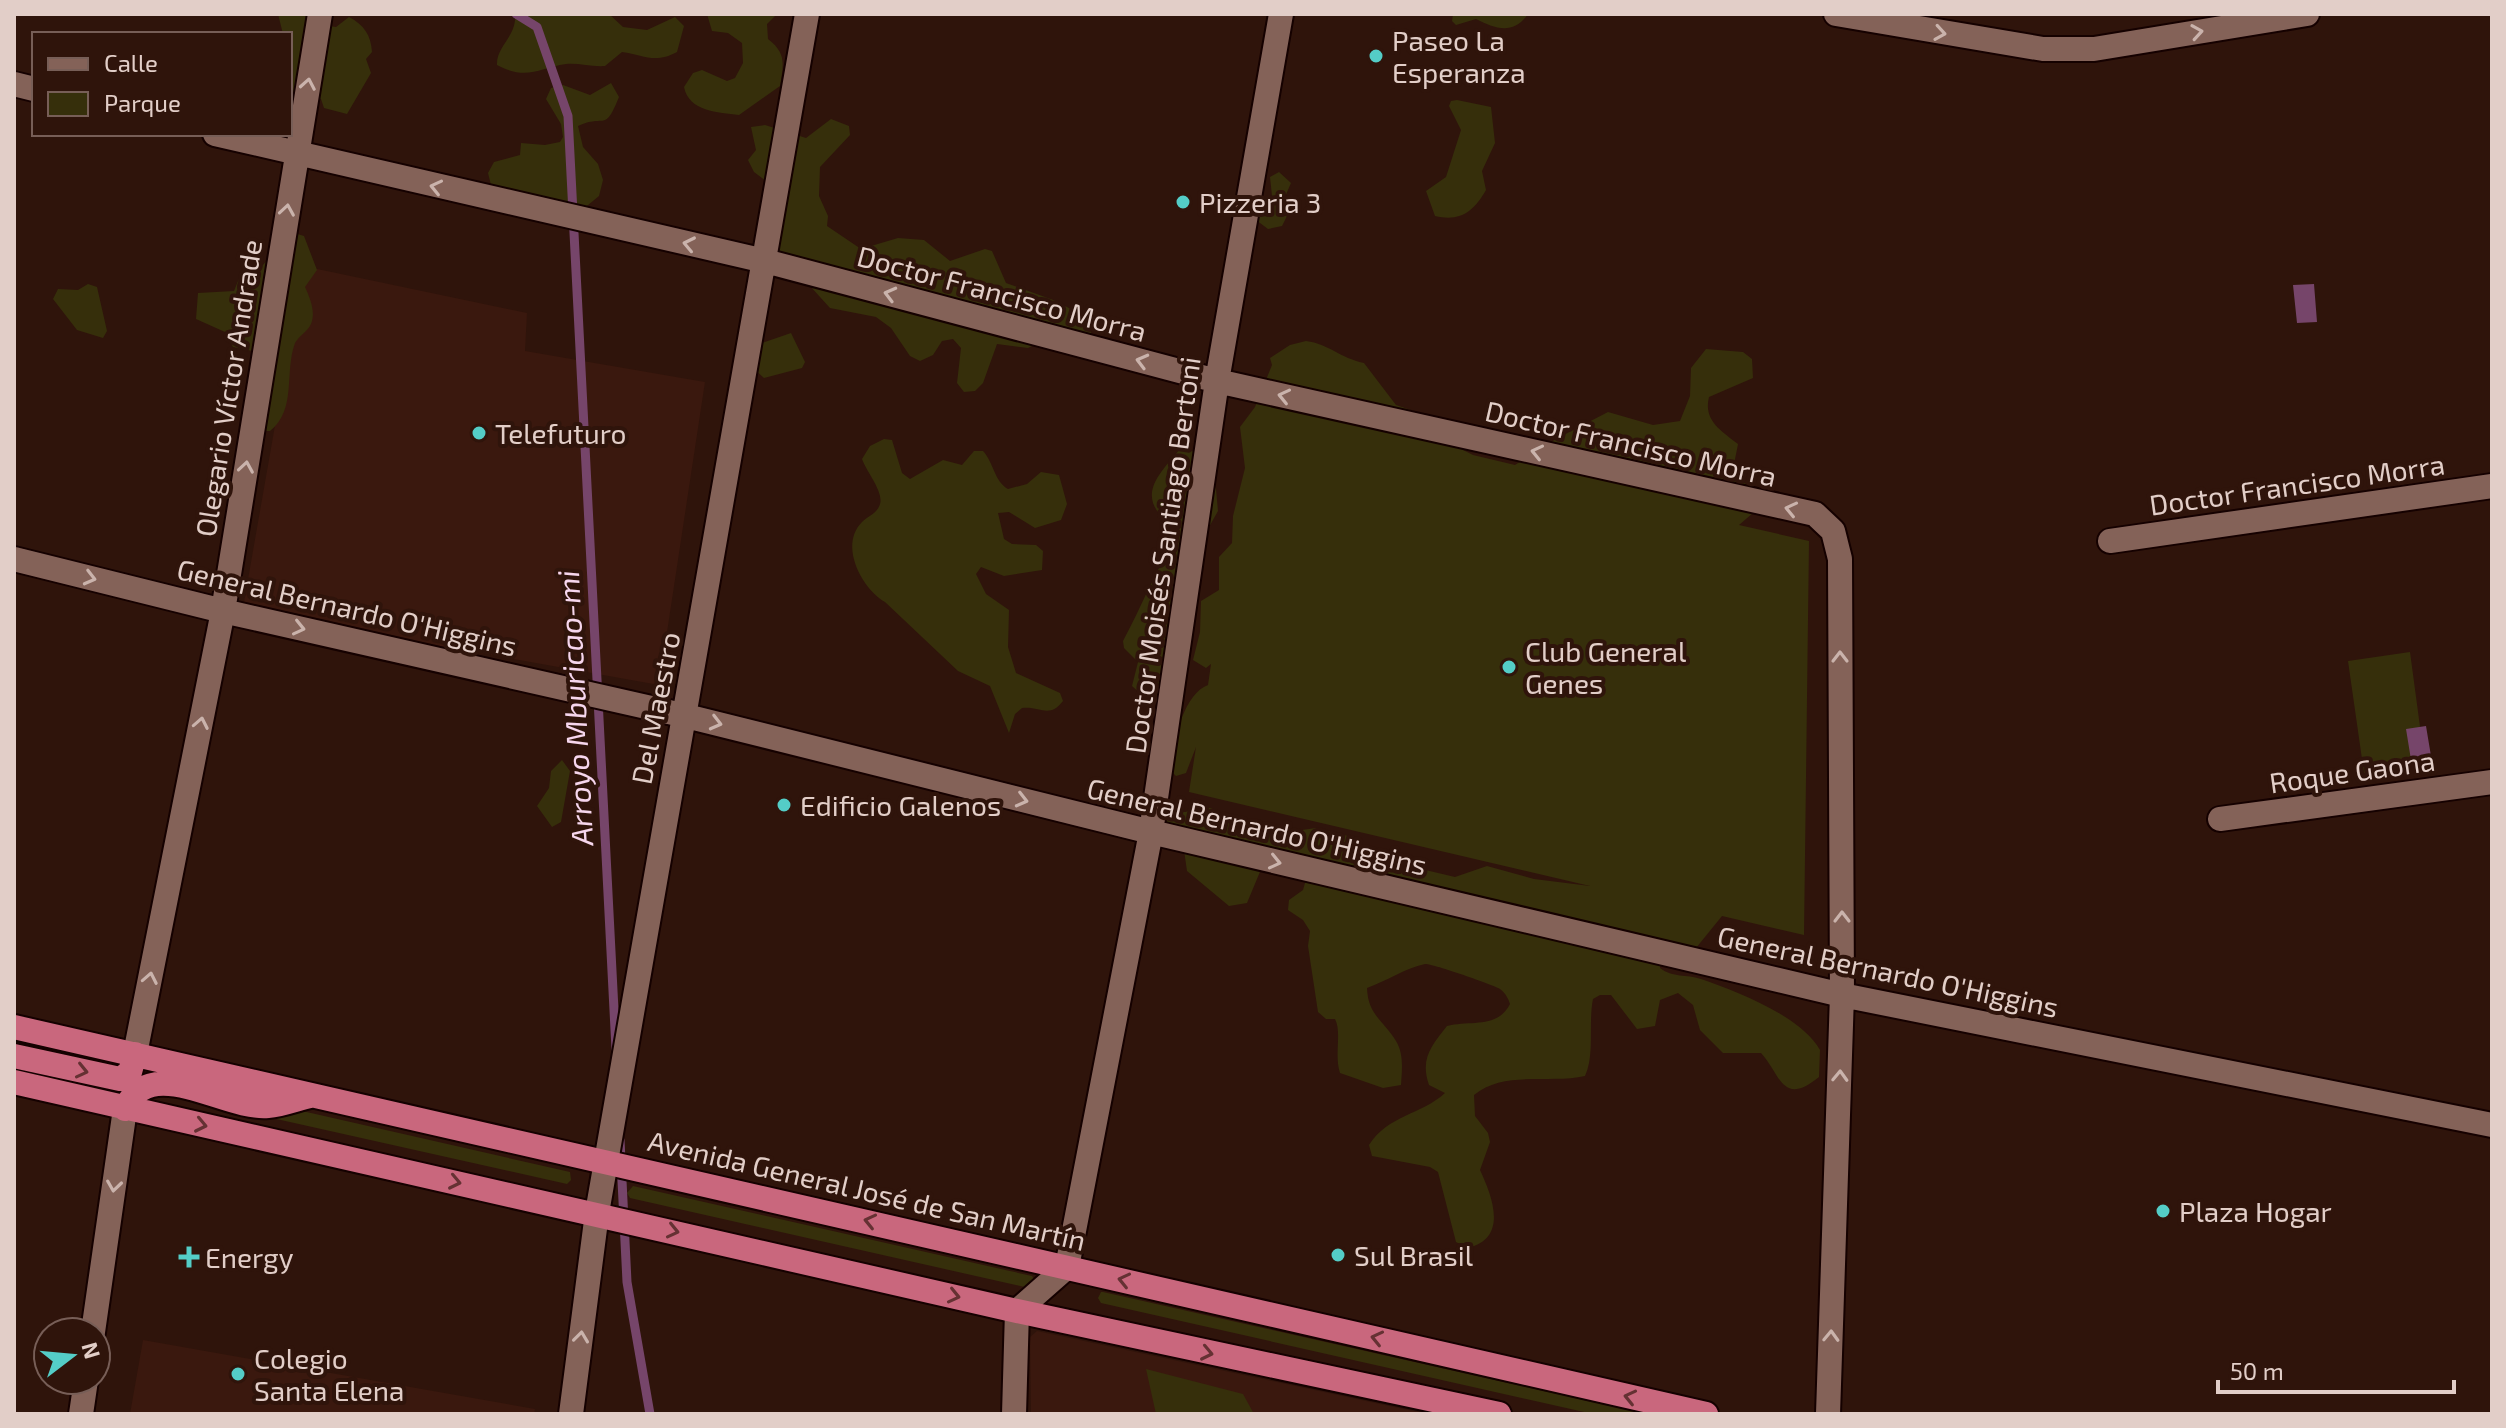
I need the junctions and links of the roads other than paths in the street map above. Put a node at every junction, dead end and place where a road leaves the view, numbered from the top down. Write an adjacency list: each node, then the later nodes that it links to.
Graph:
1 (320, 14): 7 (street, Olegario Víctor Andrade, one-way to 1)
2 (807, 14): 8 (street, Del Maestro)
3 (1281, 14): 9 (street, Doctor Moisés Santiago Bertoni)
4 (1836, 14): 5 (street, one-way to 5)
5 (2307, 14)
6 (223, 136): 7 (street, Doctor Francisco Morra)
7 (296, 154): 8 (street, Doctor Francisco Morra, one-way to 7); 13 (street, Olegario Víctor Andrade, one-way to 7)
8 (765, 261): 9 (street, Doctor Francisco Morra, one-way to 8); 14 (street, Del Maestro)
9 (1217, 381): 17 (street, Doctor Moisés Santiago Bertoni); 18 (street, Doctor Francisco Morra, one-way to 9)
10 (2492, 486): 11 (street, Doctor Francisco Morra)
11 (2110, 541)
12 (14, 559): 13 (street, General Bernardo O'Higgins, one-way to 13)
13 (223, 611): 14 (street, General Bernardo O'Higgins, one-way to 14); 20 (street, Olegario Víctor Andrade, one-way to 13)
14 (682, 715): 17 (street, General Bernardo O'Higgins, one-way to 17); 26 (street, Del Maestro)
15 (2492, 782): 16 (street, Roque Gaona)
16 (2220, 819)
17 (1151, 832): 18 (street, General Bernardo O'Higgins, one-way to 18); 28 (street, Doctor Moisés Santiago Bertoni)
18 (1842, 995): 25 (street, General Bernardo O'Higgins); 35 (street, one-way to 18)
19 (14, 1027): 20 (highway, Avenida General José de San Martín)
20 (135, 1054): 21 (highway, one-way to 20); 23 (highway, Avenida General José de San Martín)
21 (14, 1056)
22 (14, 1082): 24 (highway)
23 (315, 1094): 24 (highway); 26 (highway, Avenida General José de San Martín)
24 (125, 1109): 27 (highway, one-way to 27); 30 (street, one-way to 30)
25 (2492, 1125)
26 (607, 1160): 27 (street, Del Maestro); 28 (highway, Avenida General José de San Martín, one-way to 26)
27 (597, 1213): 29 (highway, one-way to 29); 31 (street, Del Maestro, one-way to 27)
28 (1067, 1267): 29 (street); 34 (highway, Avenida General José de San Martín, one-way to 28)
29 (1017, 1311): 32 (street); 33 (highway, one-way to 33)
30 (95, 1316)
31 (571, 1414)
32 (1014, 1414)
33 (1499, 1414)
34 (1706, 1414)
35 (1828, 1414)

